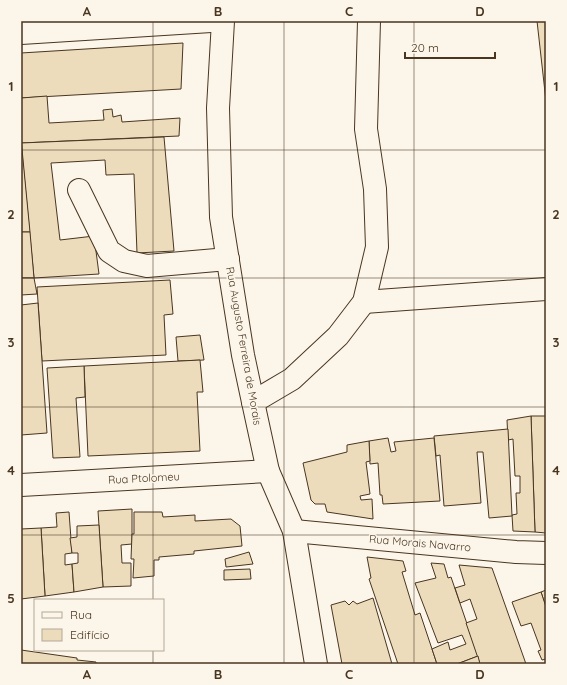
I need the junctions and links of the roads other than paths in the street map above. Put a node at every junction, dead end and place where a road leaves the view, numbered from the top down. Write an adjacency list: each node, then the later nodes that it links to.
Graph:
1 (211, 21): 4 (street)
2 (223, 21): 6 (street, Rua Augusto Ferreira de Morais)
3 (369, 21): 8 (street)
4 (21, 33)
5 (79, 190): 6 (street)
6 (228, 259): 9 (street, Rua Augusto Ferreira de Morais)
7 (546, 289): 8 (street)
8 (364, 302): 9 (street)
9 (253, 402): 10 (street, Rua Augusto Ferreira de Morais)
10 (268, 471): 11 (street, Rua Ptolomeu); 12 (street, Rua Augusto Ferreira de Morais)
11 (21, 485)
12 (294, 531): 13 (street, Rua Morais Navarro); 14 (street, Rua Augusto Ferreira de Morais)
13 (546, 553)
14 (316, 664)

